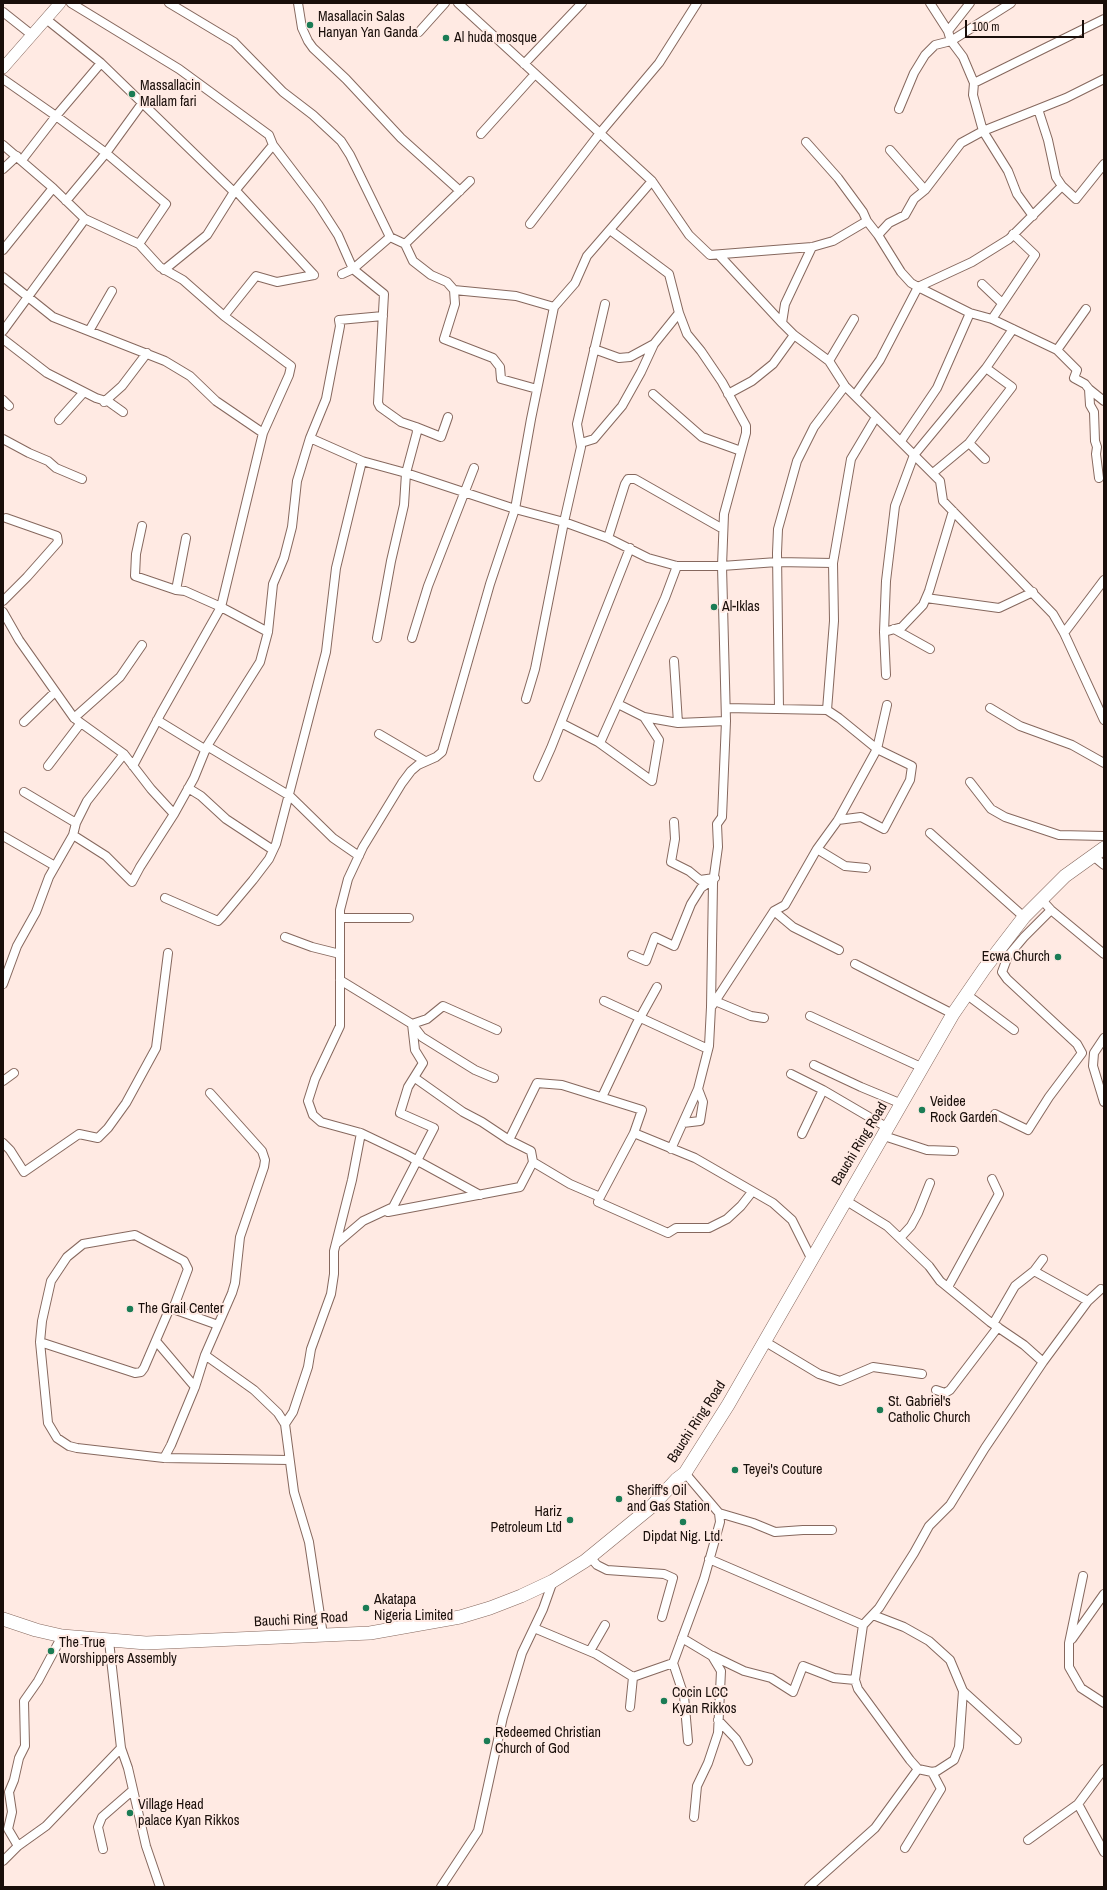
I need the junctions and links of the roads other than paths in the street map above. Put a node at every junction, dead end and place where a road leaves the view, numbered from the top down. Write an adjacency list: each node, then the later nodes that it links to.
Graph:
1 (60, 3): 13 (street)
2 (71, 3): 34 (street)
3 (169, 3): 56 (street)
4 (298, 3): 46 (street)
5 (445, 3): 16 (street)
6 (458, 3): 20 (street)
7 (582, 3): 20 (street)
8 (697, 3): 32 (street)
9 (930, 3): 15 (street)
10 (970, 3): 15 (street)
11 (1011, 3): 18 (street)
12 (3, 12): 17 (street)
13 (46, 19): 17 (street); 19 (street)
14 (1104, 19): 25 (street)
15 (948, 31): 18 (street)
16 (419, 32)
17 (32, 35): 21 (street)
18 (951, 41): 25 (street); 28 (street)
19 (101, 63): 26 (street); 29 (street)
20 (524, 64): 22 (street)
21 (3, 68)
22 (535, 74): 31 (street); 32 (street)
23 (3, 78): 29 (street)
24 (1104, 79): 27 (street)
25 (974, 84): 30 (street)
26 (143, 102): 37 (street); 47 (street)
27 (1038, 109): 30 (street); 43 (street)
28 (899, 110)
29 (56, 116): 37 (street); 38 (street)
30 (983, 131): 45 (street); 49 (street)
31 (482, 134)
32 (600, 134): 42 (street); 52 (street)
33 (806, 142): 51 (street)
34 (273, 144): 47 (street); 62 (street)
35 (3, 145): 38 (street)
36 (890, 150): 45 (street)
37 (106, 153): 48 (street); 57 (street)
38 (19, 158): 40 (street); 44 (street)
39 (1104, 164): 43 (street)
40 (3, 169)
41 (470, 181): 46 (street)
42 (652, 182): 53 (street); 61 (street)
43 (1062, 186): 49 (street)
44 (53, 188): 48 (street); 60 (street)
45 (925, 190): 55 (street)
46 (460, 191): 58 (street)
47 (234, 192): 63 (street); 77 (street)
48 (66, 202): 50 (street)
49 (1033, 216): 54 (street)
50 (85, 219): 57 (street); 70 (street)
51 (867, 221): 55 (street); 59 (street)
52 (530, 224)
53 (610, 230): 73 (street); 75 (street)
54 (1014, 234): 67 (street); 71 (street)
55 (878, 235): 67 (street)
56 (390, 237): 58 (street); 62 (street)
57 (139, 244): 63 (street)
58 (405, 244): 68 (street)
59 (812, 247): 61 (street); 81 (street)
60 (3, 250)
61 (719, 254): 81 (street)
62 (353, 269): 64 (street); 78 (street)
63 (164, 270): 77 (street)
64 (342, 274)
65 (3, 277): 70 (street)
66 (982, 284): 71 (street)
67 (918, 287): 76 (street); 99 (street)
68 (454, 290): 73 (street); 94 (street)
69 (112, 291): 84 (street)
70 (28, 297): 83 (street); 84 (street)
71 (1002, 303): 79 (street)
72 (604, 304): 88 (street)
73 (554, 306): 94 (street)
74 (1086, 309): 89 (street)
75 (679, 313): 87 (street); 98 (street)
76 (970, 313): 79 (street); 112 (street)
77 (224, 316): 109 (street)
78 (383, 316): 108 (street); 110 (street)
79 (992, 318): 82 (street)
80 (854, 319): 91 (street)
81 (782, 322): 85 (street)
82 (1013, 328): 89 (street); 92 (street)
83 (3, 331)
84 (89, 331): 90 (street)
85 (794, 335): 91 (street); 98 (street)
86 (3, 339): 96 (street)
87 (654, 344): 88 (street); 113 (street)
88 (594, 349): 113 (street)
89 (1057, 350): 95 (street)
90 (147, 353): 102 (street); 109 (street)
91 (829, 361): 93 (street)
92 (986, 368): 114 (street); 116 (street)
93 (845, 386): 99 (street); 134 (street)
94 (537, 389): 125 (street)
95 (1089, 389): 101 (street); 122 (street)
96 (84, 392): 102 (street); 107 (street)
97 (653, 394): 115 (street)
98 (728, 394): 115 (street)
99 (855, 395): 106 (street)
100 (3, 400): 103 (street)
101 (1104, 401)
102 (104, 402): 104 (street)
103 (9, 406)
104 (123, 412)
105 (448, 417): 108 (street)
106 (876, 417): 112 (street); 135 (street)
107 (59, 420)
108 (416, 428): 120 (street)
109 (263, 433): 143 (street)
110 (310, 438): 118 (street); 146 (street)
111 (3, 439): 123 (street)
112 (901, 441): 116 (street)
113 (581, 443): 128 (street)
114 (969, 443): 117 (street); 121 (street)
115 (741, 452): 130 (street)
116 (914, 454): 121 (street); 147 (street)
117 (985, 459)
118 (362, 461): 120 (street); 185 (street)
119 (474, 468): 124 (street)
120 (406, 473): 124 (street); 149 (street)
121 (933, 473): 126 (street)
122 (1100, 478)
123 (82, 479)
124 (463, 492): 125 (street); 150 (street)
125 (515, 509): 128 (street); 177 (street)
126 (953, 511): 140 (street); 141 (street)
127 (6, 518): 142 (street)
128 (564, 522): 132 (street); 156 (street)
129 (142, 526): 139 (street)
130 (723, 529): 132 (street); 137 (street)
131 (186, 538): 139 (street)
132 (608, 538): 133 (street)
133 (630, 548): 136 (street); 169 (street)
134 (777, 562): 135 (street); 137 (street); 161 (street)
135 (833, 563): 162 (street)
136 (677, 566): 137 (street); 157 (street)
137 (722, 566): 159 (street)
138 (1104, 580): 148 (street)
139 (176, 590): 143 (street)
140 (1033, 592): 141 (street); 148 (street)
141 (926, 598): 145 (street)
142 (3, 601)
143 (221, 607): 146 (street); 165 (street)
144 (3, 612): 155 (street)
145 (894, 629): 147 (street); 152 (street)
146 (268, 632): 174 (street)
147 (884, 632): 154 (street)
148 (1064, 633): 166 (street)
149 (377, 638)
150 (412, 638)
151 (142, 645): 164 (street)
152 (930, 649)
153 (674, 661): 170 (street)
154 (886, 675)
155 (55, 692): 164 (street); 168 (street)
156 (526, 699)
157 (618, 704): 163 (street); 173 (street)
158 (886, 704): 175 (street)
159 (726, 708): 161 (street); 167 (street)
160 (990, 708): 178 (street)
161 (779, 709): 162 (street)
162 (826, 710): 175 (street)
163 (644, 717): 170 (street); 173 (street)
164 (74, 718): 171 (street)
165 (157, 720): 174 (street); 180 (street)
166 (1104, 720)
167 (726, 721): 170 (street); 202 (street)
168 (24, 722)
169 (561, 723): 173 (street); 181 (street)
170 (678, 723)
171 (80, 724): 176 (street); 179 (street)
172 (379, 734): 177 (street)
173 (600, 743)
174 (207, 748): 183 (street); 185 (street)
175 (877, 749): 187 (street); 187 (street)
176 (124, 754): 180 (street); 189 (street)
177 (425, 761): 197 (street)
178 (1104, 763)
179 (48, 766)
180 (133, 766): 186 (street)
181 (538, 777)
182 (970, 782): 193 (street)
183 (188, 788): 186 (street); 196 (street)
184 (24, 792): 189 (street)
185 (290, 796): 196 (street); 197 (street)
186 (174, 814): 191 (street)
187 (838, 820): 195 (street)
188 (674, 822): 202 (street)
189 (76, 823): 191 (street)
190 (930, 833): 207 (street)
191 (72, 835): 200 (street)
192 (3, 836): 200 (street)
193 (1104, 836)
194 (1104, 848): 198 (main road, Bauchi Ring Road)
195 (817, 849): 201 (street); 206 (street)
196 (274, 850): 203 (street)
197 (359, 856): 208 (street)
198 (1093, 856): 199 (street); 204 (main road, Bauchi Ring Road)
199 (1104, 865)
200 (55, 866): 218 (street)
201 (866, 868)
202 (715, 878): 215 (street); 222 (street)
203 (165, 898)
204 (1041, 899): 205 (street); 207 (main road, Bauchi Ring Road)
205 (1051, 910): 214 (street); 245 (street)
206 (774, 911): 211 (street); 222 (street)
207 (1024, 917): 220 (main road, Bauchi Ring Road)
208 (340, 918): 209 (street); 213 (street)
209 (409, 918)
210 (285, 937): 213 (street)
211 (839, 950)
212 (168, 953): 252 (street)
213 (340, 954): 217 (street)
214 (1104, 954)
215 (632, 956)
216 (854, 964): 223 (street)
217 (340, 980): 227 (street); 248 (street)
218 (3, 984)
219 (657, 987): 225 (street)
220 (966, 994): 223 (main road, Bauchi Ring Road); 229 (street)
221 (604, 1001): 225 (street)
222 (713, 1004): 226 (street); 231 (street)
223 (953, 1014): 233 (main road, Bauchi Ring Road)
224 (810, 1016): 233 (street)
225 (640, 1018): 231 (street); 242 (street)
226 (764, 1018)
227 (412, 1024): 228 (street); 236 (street); 237 (street)
228 (497, 1030)
229 (1014, 1030)
230 (1104, 1038): 243 (street)
231 (708, 1049): 239 (street)
232 (814, 1065): 244 (street)
233 (923, 1068): 244 (main road, Bauchi Ring Road)
234 (14, 1074): 238 (street)
235 (791, 1074): 240 (street)
236 (415, 1078): 251 (street); 255 (street)
237 (494, 1078)
238 (3, 1081)
239 (698, 1089): 246 (street); 246 (street)
240 (823, 1090): 247 (street); 250 (street)
241 (210, 1093): 273 (street)
242 (602, 1097): 249 (street); 251 (street)
243 (1104, 1102)
244 (902, 1104): 247 (main road, Bauchi Ring Road)
245 (995, 1114)
246 (683, 1123): 253 (street)
247 (886, 1132): 254 (street); 262 (main road, Bauchi Ring Road)
248 (361, 1133): 255 (street); 265 (street)
249 (634, 1133): 253 (street); 261 (street)
250 (802, 1134)
251 (509, 1140): 256 (street)
252 (3, 1143)
253 (671, 1149): 259 (street)
254 (954, 1151)
255 (417, 1160): 260 (street); 263 (street)
256 (533, 1162): 260 (street); 261 (street)
257 (992, 1179): 269 (street)
258 (930, 1183): 264 (street)
259 (752, 1192): 261 (street); 267 (street)
260 (480, 1195): 263 (street)
261 (600, 1197)
262 (845, 1200): 264 (street); 267 (main road, Bauchi Ring Road)
263 (381, 1214): 265 (street)
264 (901, 1237): 269 (street)
265 (336, 1244): 283 (street)
266 (1043, 1259): 268 (street)
267 (812, 1260): 276 (main road, Bauchi Ring Road)
268 (1034, 1271): 271 (street); 274 (street)
269 (948, 1288): 274 (street)
270 (1101, 1288): 271 (street)
271 (1088, 1301): 279 (street)
272 (173, 1309): 273 (street); 275 (street); 277 (street)
273 (218, 1325): 278 (street)
274 (995, 1325): 279 (street); 282 (street)
275 (156, 1340): 277 (street); 281 (street)
276 (764, 1341): 280 (street); 286 (main road, Bauchi Ring Road)
277 (40, 1342): 284 (street)
278 (205, 1356): 281 (street); 283 (street)
279 (1043, 1362): 294 (street)
280 (922, 1374)
281 (195, 1387): 284 (street)
282 (936, 1390)
283 (285, 1424): 285 (street)
284 (164, 1458): 285 (street)
285 (289, 1460): 300 (street)
286 (685, 1473): 287 (street); 289 (main road, Bauchi Ring Road)
287 (719, 1513): 288 (street); 290 (street)
288 (832, 1530)
289 (589, 1556): 292 (main road, Bauchi Ring Road); 295 (street)
290 (709, 1559): 298 (street); 302 (street)
291 (1084, 1576): 304 (street)
292 (553, 1581): 299 (street); 300 (main road, Bauchi Ring Road)
293 (1104, 1594): 304 (street)
294 (873, 1615): 298 (street); 310 (street)
295 (662, 1617)
296 (3, 1619): 301 (main road, Bauchi Ring Road)
297 (605, 1625): 305 (street)
298 (863, 1625): 309 (street)
299 (534, 1628): 305 (street); 331 (street)
300 (323, 1635): 303 (main road, Bauchi Ring Road)
301 (62, 1636): 303 (main road, Bauchi Ring Road); 325 (street)
302 (682, 1638): 306 (street); 307 (street)
303 (109, 1641): 316 (street)
304 (1069, 1643): 311 (street)
305 (590, 1651): 308 (street)
306 (712, 1656): 309 (street); 313 (street)
307 (673, 1663): 308 (street); 315 (street)
308 (633, 1677): 312 (street)
309 (855, 1680): 318 (street)
310 (963, 1692): 314 (street); 320 (street)
311 (1104, 1703)
312 (630, 1707)
313 (718, 1720): 317 (street); 323 (street)
314 (1017, 1740)
315 (688, 1741)
316 (121, 1748): 321 (street); 325 (street)
317 (748, 1761)
318 (918, 1768): 320 (street); 332 (street)
319 (1104, 1769): 322 (street)
320 (932, 1772): 326 (street)
321 (133, 1790): 327 (street); 330 (street)
322 (1078, 1804): 324 (street); 328 (street)
323 (694, 1817)
324 (1028, 1840)
325 (18, 1846): 329 (street)
326 (905, 1848)
327 (103, 1849)
328 (1104, 1852)
329 (3, 1861)
330 (160, 1887)
331 (441, 1887)
332 (808, 1887)

